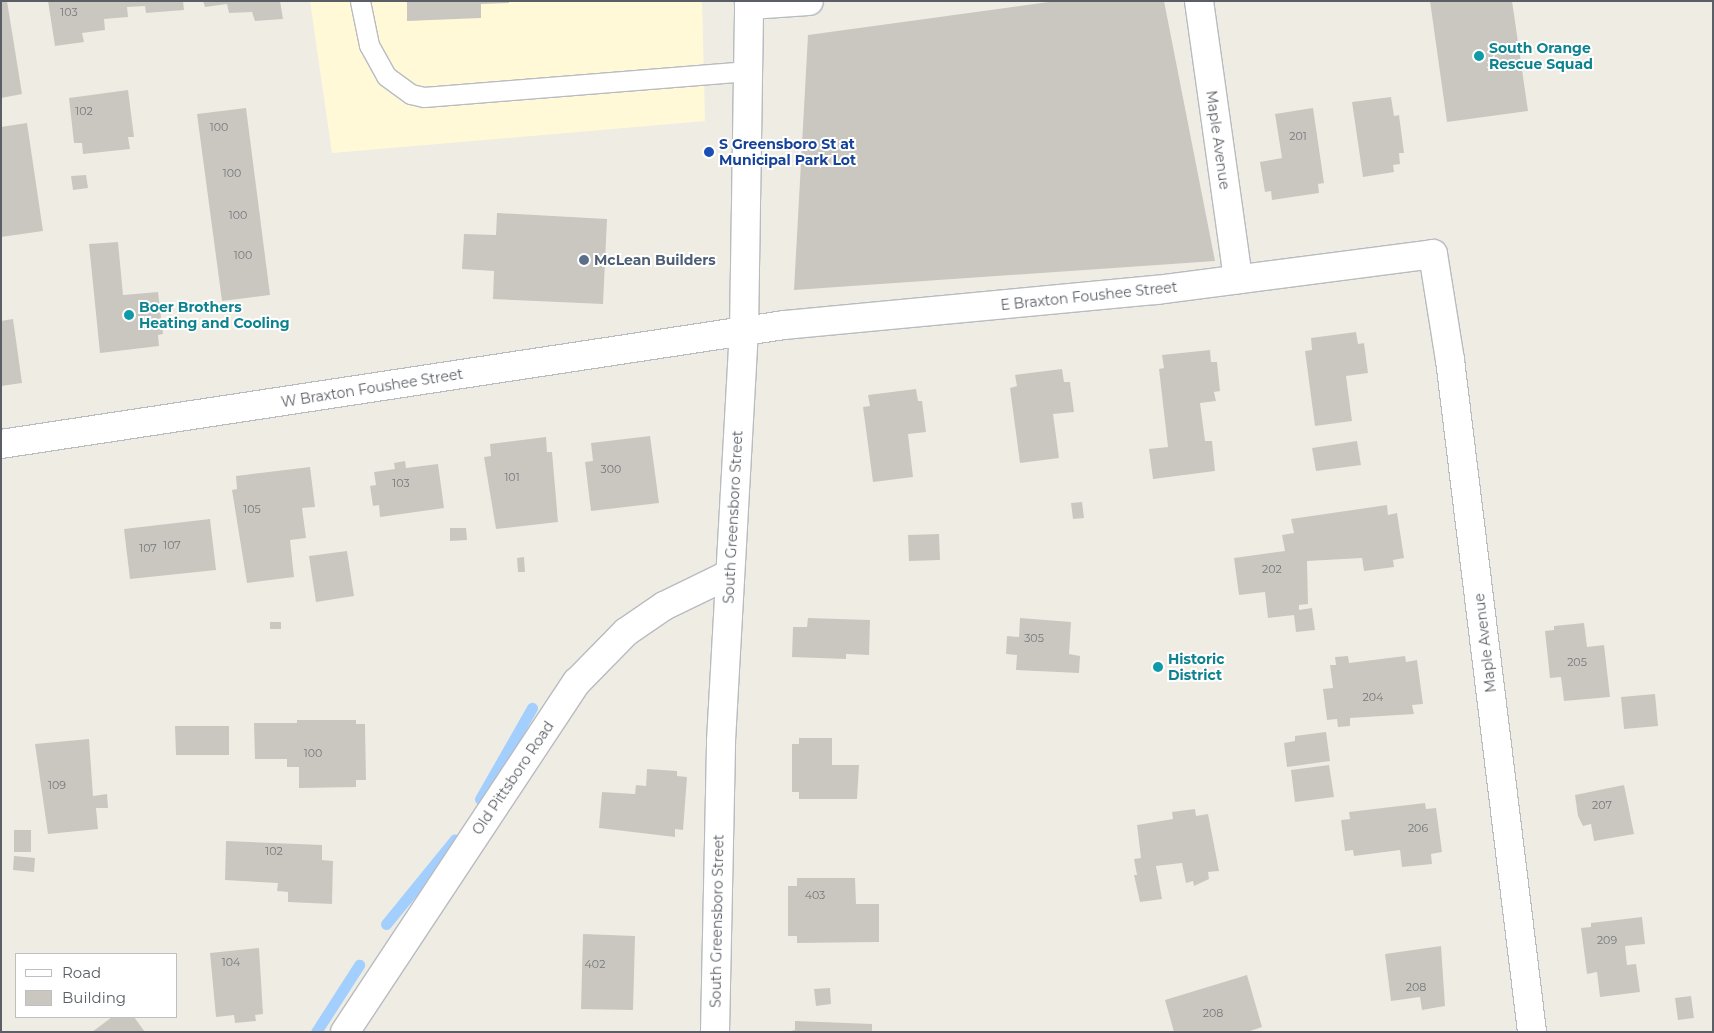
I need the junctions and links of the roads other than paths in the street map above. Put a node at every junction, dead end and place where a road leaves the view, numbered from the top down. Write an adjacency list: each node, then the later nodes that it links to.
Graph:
1 (360, 1): 5 (lane)
2 (809, 1): 4 (street)
3 (1200, 1): 7 (street, Maple Avenue)
4 (749, 3): 5 (street, South Greensboro Street)
5 (748, 71): 8 (street, South Greensboro Street)
6 (1433, 254): 7 (street, E Braxton Foushee Street); 13 (street, Maple Avenue)
7 (1238, 279): 8 (street, E Braxton Foushee Street)
8 (744, 332): 9 (street, W Braxton Foushee Street); 10 (street, South Greensboro Street)
9 (1, 444)
10 (730, 574): 11 (street, Old Pittsboro Road); 12 (street, South Greensboro Street)
11 (345, 1032)
12 (716, 1032)
13 (1532, 1032)

